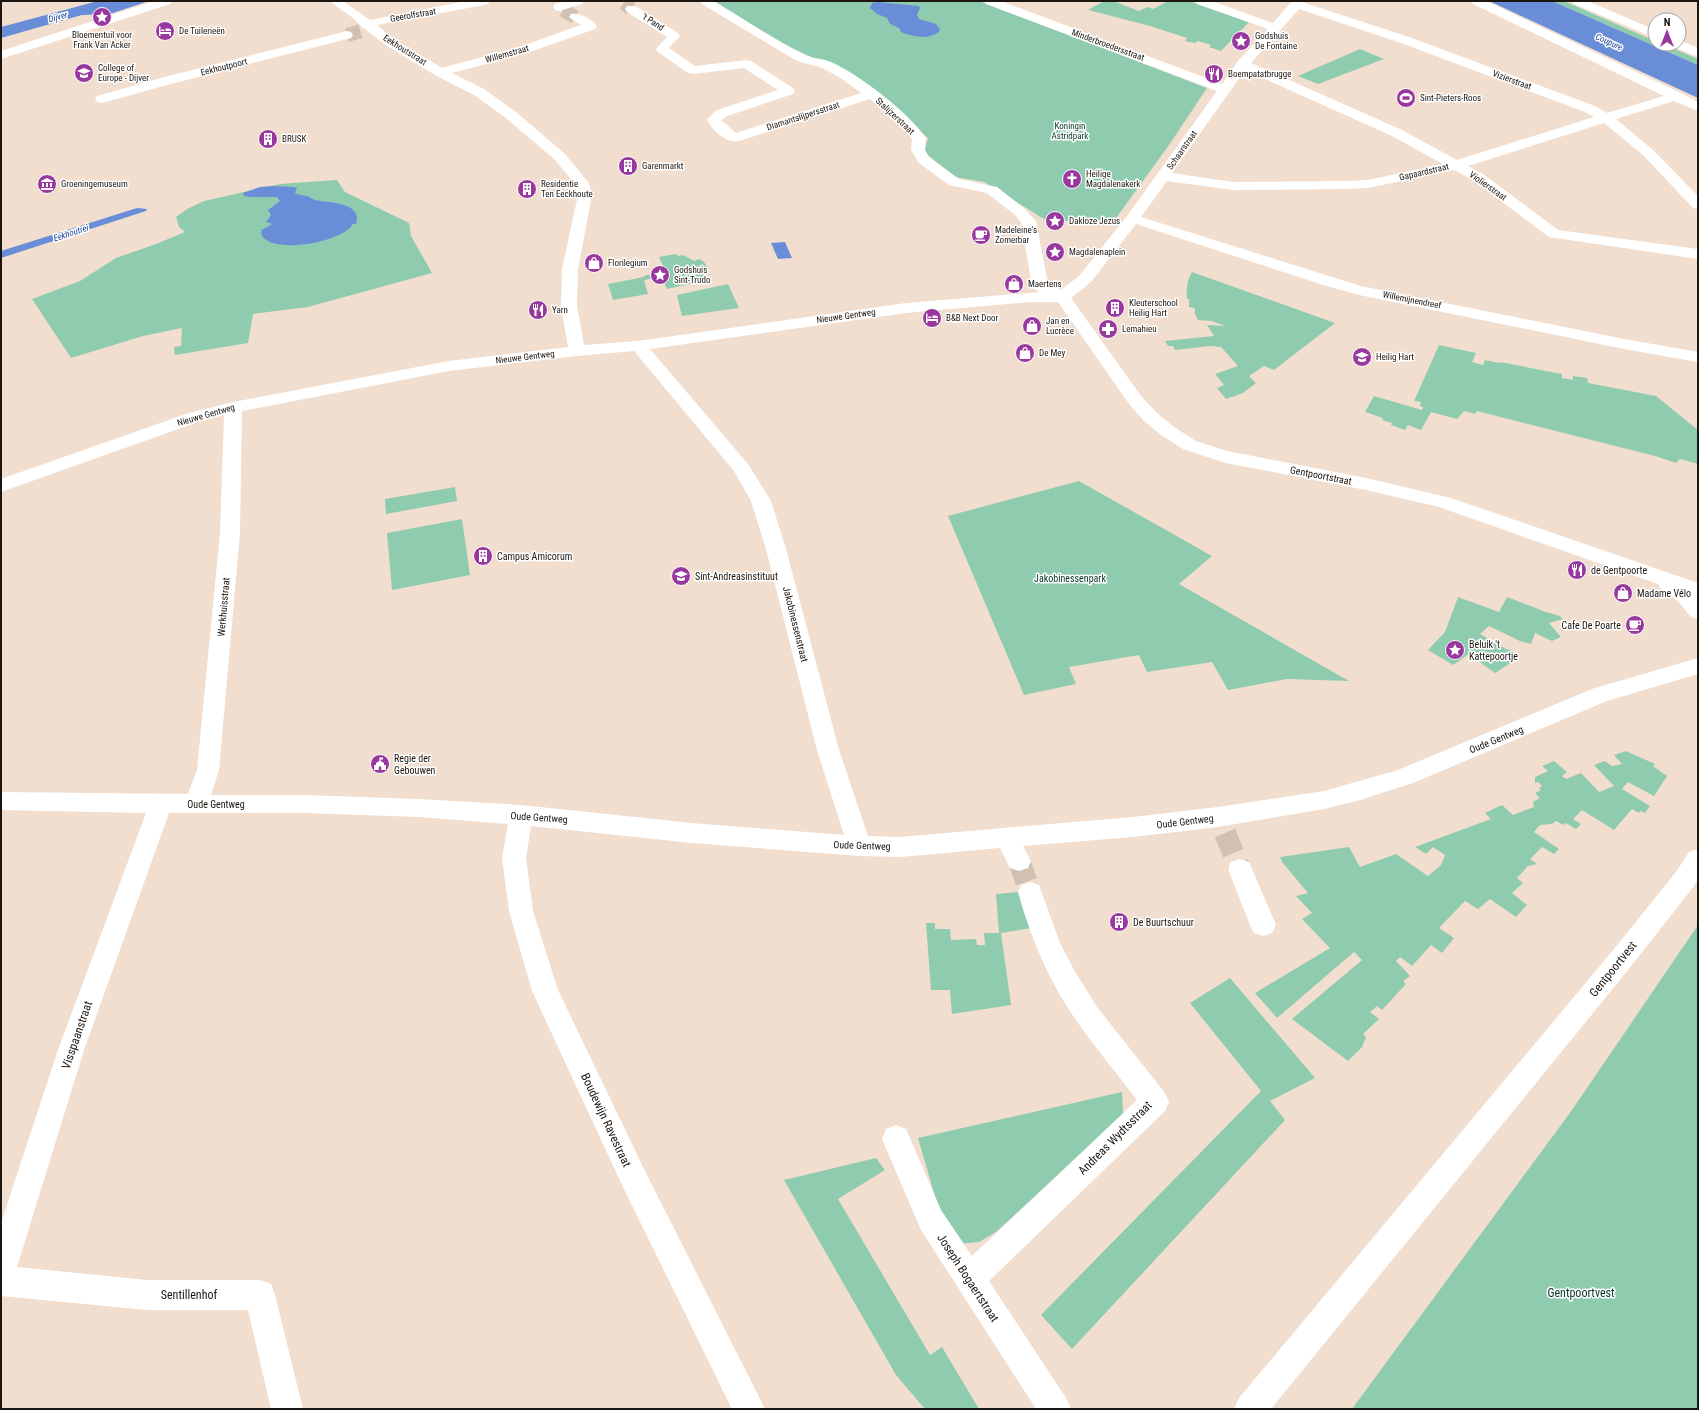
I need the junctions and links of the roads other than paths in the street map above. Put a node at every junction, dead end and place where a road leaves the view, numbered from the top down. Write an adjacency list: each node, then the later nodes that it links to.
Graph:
1 (166, 1): 24 (street)
2 (335, 1): 18 (street, Eekhoutstraat)
3 (484, 1): 18 (street, Geerolfstraat)
4 (546, 1): 5 (street)
5 (578, 1)
6 (706, 1): 28 (street, Stalijzerstraat)
7 (990, 1): 15 (street, Minderbroedersstraat)
8 (1024, 1): 15 (street)
9 (1201, 1): 19 (street)
10 (1477, 1): 29 (street)
11 (1578, 1): 16 (street)
12 (1610, 1): 16 (street)
13 (1298, 2): 19 (street, Schaarstraat); 32 (street, Vizierstraat)
14 (625, 4): 33 (street, 't Pand)
15 (1004, 7): 27 (street, Minderbroedersstraat)
16 (1599, 10): 20 (street)
17 (575, 17): 26 (street, Willemstraat)
18 (366, 28): 26 (street, Eekhoutstraat)
19 (1276, 28): 25 (street, Schaarstraat)
20 (1647, 31)
21 (347, 35): 30 (street, Eekhoutpoort)
22 (1687, 48): 23 (street)
23 (1698, 53)
24 (1, 55)
25 (1243, 64): 27 (street, Schaarstraat); 34 (street, Violierstraat)
26 (440, 72): 41 (street, Eekhoutstraat)
27 (1226, 89): 35 (street, Schaarstraat)
28 (871, 94): 33 (street, Diamantslijpersstraat); 39 (street, Stalijzerstraat)
29 (1676, 96): 31 (street); 32 (street, Gapaardstraat)
30 (102, 99)
31 (1698, 107)
32 (1608, 118): 34 (street, Gapaardstraat); 36 (street, Vizierstraat)
33 (734, 138)
34 (1456, 165): 35 (street, Gapaardstraat); 38 (street, Violierstraat)
35 (1164, 176): 37 (street, Schaarstraat)
36 (1698, 205)
37 (1132, 219): 39 (street, Schaarstraat); 42 (street, Willemijnendreef)
38 (1698, 254)
39 (1062, 297): 40 (street, Nieuwe Gentweg); 45 (street, Gentpoortstraat)
40 (638, 346): 41 (street, Nieuwe Gentweg); 54 (street, Jakobinessenstraat)
41 (577, 351): 43 (street, Nieuwe Gentweg)
42 (1698, 357)
43 (233, 407): 44 (street, Nieuwe Gentweg); 51 (street, Werkhuisstraat)
44 (1, 486)
45 (1640, 569): 46 (street, Gentpoortstraat); 47 (street, Gentpoortstraat)
46 (1698, 590)
47 (1698, 612)
48 (1698, 666): 53 (street, Oude Gentweg)
49 (1, 801): 50 (street, Oude Gentweg)
50 (161, 804): 51 (street, Oude Gentweg); 61 (street, Visspaanstraat)
51 (196, 804): 52 (street, Oude Gentweg)
52 (521, 815): 54 (street, Oude Gentweg); 65 (street, Boudewijn Ravestraat)
53 (1007, 838): 54 (street, Oude Gentweg); 56 (street)
54 (859, 846)
55 (1698, 859): 67 (street, Gentpoortvest)
56 (1019, 861)
57 (1240, 869): 59 (street)
58 (1030, 892): 62 (street, Andreas Wydtsstraat)
59 (1263, 925)
60 (896, 1139): 62 (street, Joseph Bogaertstraat)
61 (1, 1269)
62 (969, 1279): 66 (street, Joseph Bogaertstraat)
63 (1, 1281): 64 (street, Sentillenhof)
64 (287, 1409)
65 (749, 1409)
66 (1055, 1409)
67 (1250, 1409)

